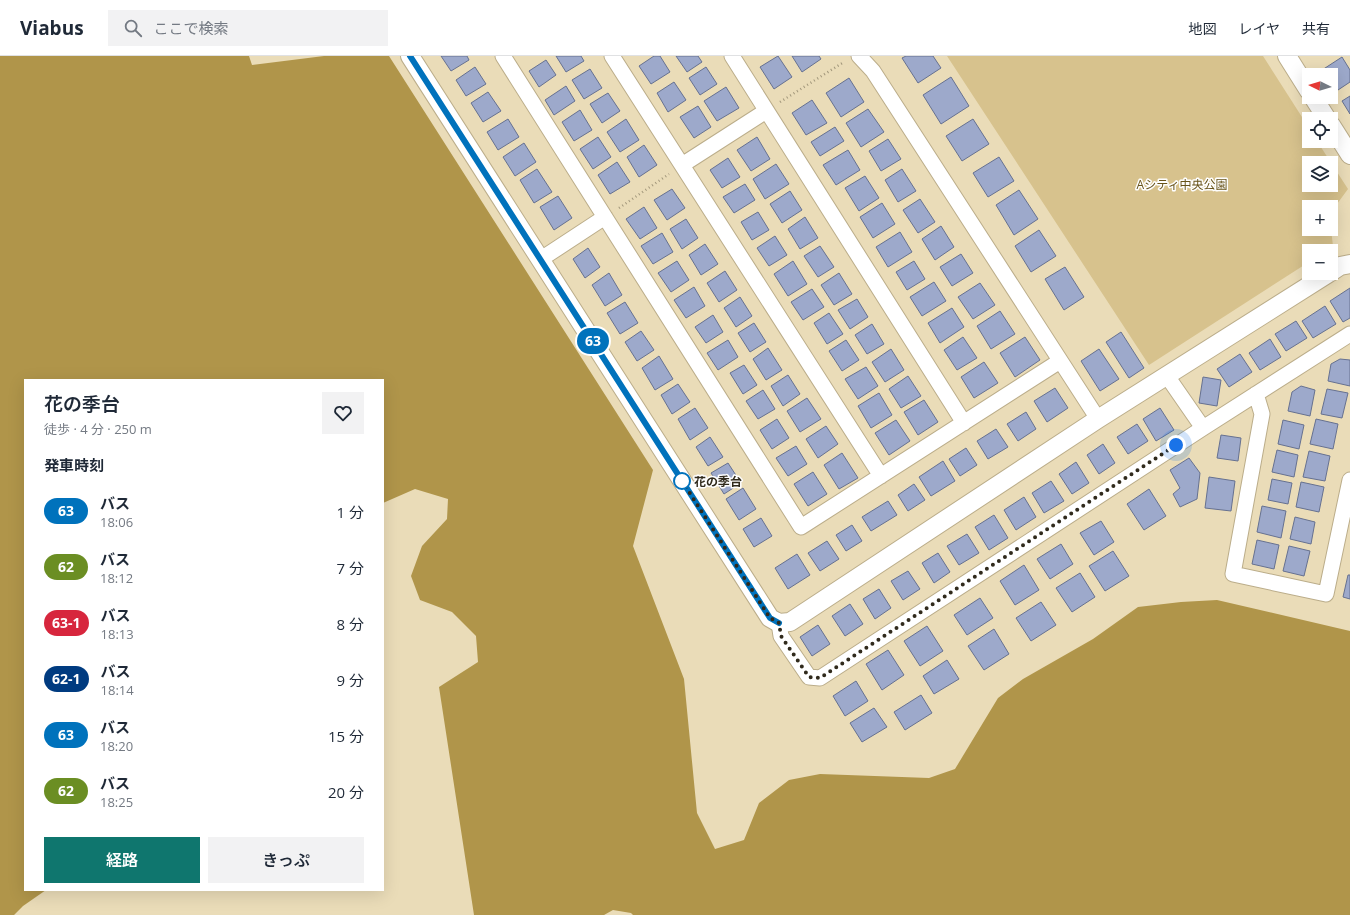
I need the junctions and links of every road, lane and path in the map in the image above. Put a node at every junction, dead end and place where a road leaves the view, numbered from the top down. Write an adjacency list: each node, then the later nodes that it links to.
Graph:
1 (410, 56): 13 (street)
2 (503, 56): 12 (street)
3 (612, 56): 11 (street)
4 (732, 56): 8 (street)
5 (1287, 56): 7 (street)
6 (852, 58): 8 (path); 18 (street)
7 (1302, 80)
8 (766, 111): 11 (street); 22 (street)
9 (1338, 136): 10 (street)
10 (1350, 155)
11 (682, 165): 12 (path); 24 (street)
12 (605, 217): 13 (street); 24 (street)
13 (541, 258): 26 (street)
14 (1350, 264): 15 (street)
15 (1338, 267)
16 (1317, 280): 19 (street)
17 (1350, 334): 20 (street)
18 (1060, 361): 21 (street); 22 (street)
19 (1167, 376): 21 (street); 23 (street)
20 (1256, 394): 23 (street); 25 (street)
21 (1098, 419): 26 (street)
22 (964, 423): 24 (street)
23 (1203, 428): 26 (street)
24 (881, 476)
25 (1350, 480)
26 (779, 623)

